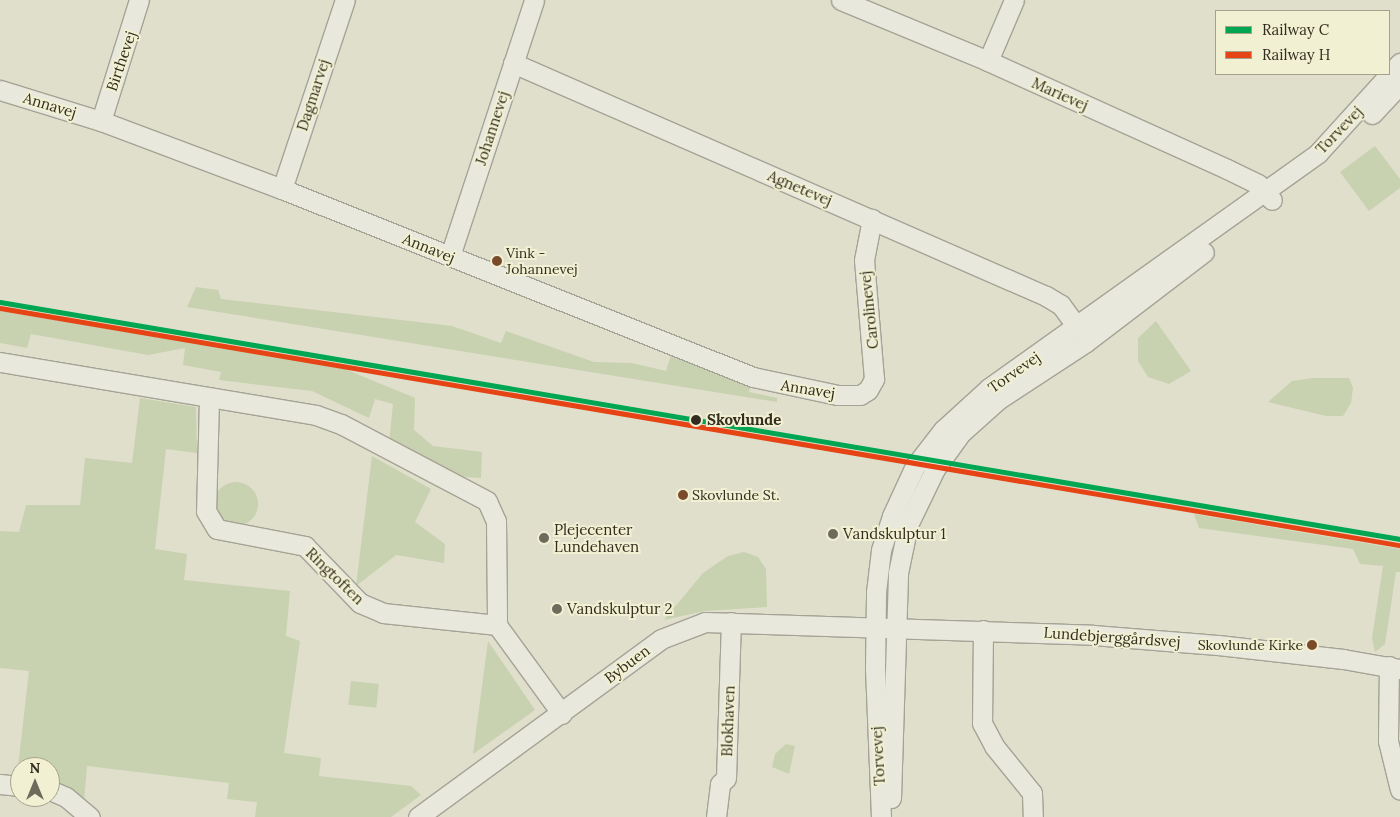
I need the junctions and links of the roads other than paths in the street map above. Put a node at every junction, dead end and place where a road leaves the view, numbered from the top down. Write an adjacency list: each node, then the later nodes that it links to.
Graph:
1 (139, 0): 13 (street, Birthevej)
2 (345, 0): 14 (street, Dagmarvej)
3 (534, 0): 7 (street, Johannevej)
4 (841, 0): 6 (street, Marievej)
5 (1014, 0): 6 (street)
6 (988, 61): 15 (street, Marievej)
7 (513, 63): 16 (street, Agnetevej); 17 (street, Johannevej)
8 (1400, 63): 9 (street, Torvevej)
9 (1390, 74)
10 (1389, 75): 15 (street, Torvevej)
11 (1400, 84): 15 (street, Torvevej)
12 (0, 90): 13 (street, Annavej)
13 (101, 120): 14 (street, Annavej)
14 (282, 190): 17 (street, Annavej)
15 (1269, 197): 18 (street, Torvevej); 25 (street, Torvevej)
16 (872, 219): 18 (street, Agnetevej); 20 (street, Carolinevej)
17 (450, 256): 20 (street, Annavej)
18 (1077, 327): 24 (street, Torvevej)
19 (0, 362): 21 (street)
20 (860, 395)
21 (209, 399): 23 (street); 23 (street, Ringtoften)
22 (731, 622): 24 (street, Bybuen); 28 (street, Bybuen); 33 (street, Blokhaven)
23 (497, 625): 28 (street)
24 (874, 629): 25 (street, Lundebjerggårdsvej); 34 (street, Torvevej)
25 (895, 630): 26 (street, Lundebjerggårdsvej); 35 (street, Torvevej)
26 (983, 630): 27 (street, Lundebjerggårdsvej); 36 (street)
27 (1395, 667): 29 (street, Lundebjerggårdsvej)
28 (562, 714): 32 (street, Bybuen)
29 (1400, 790)
30 (60, 794): 31 (street)
31 (90, 817)
32 (418, 817)
33 (716, 817)
34 (881, 817)
35 (890, 817)
36 (1033, 817)

